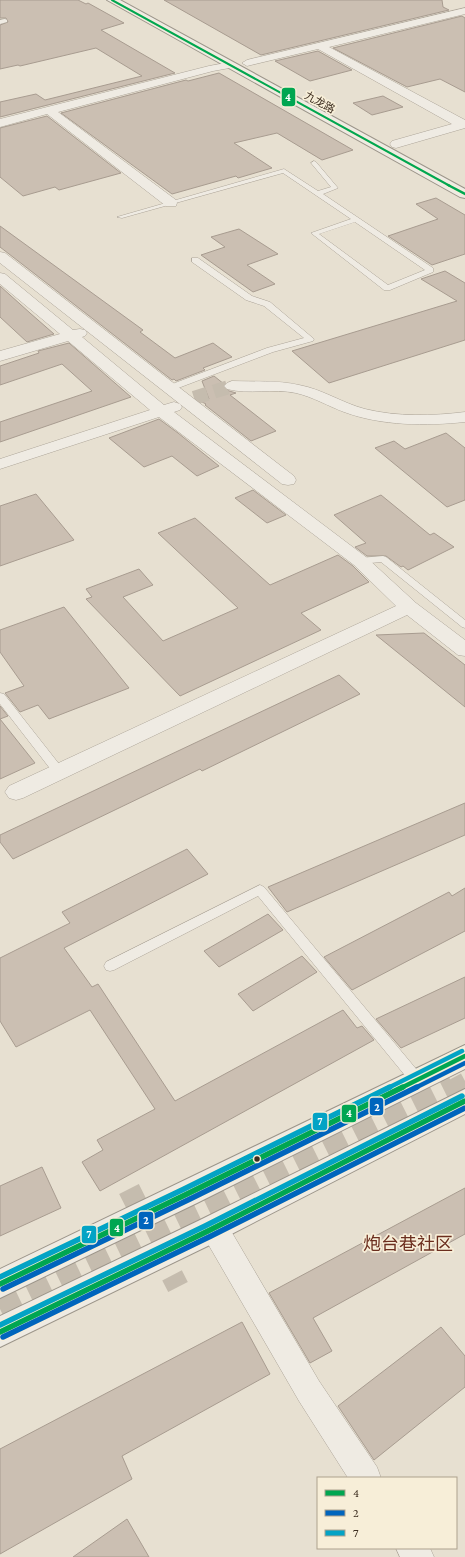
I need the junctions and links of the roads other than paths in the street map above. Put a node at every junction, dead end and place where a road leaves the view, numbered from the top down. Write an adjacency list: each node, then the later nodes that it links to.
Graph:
1 (112, 0): 8 (main road, 九龙路)
2 (133, 0): 7 (main road, 九龙路)
3 (465, 11): 4 (street)
4 (454, 14): 5 (street); 6 (street)
5 (465, 19)
6 (320, 46): 7 (street); 11 (street)
7 (247, 63): 12 (main road, 九龙路)
8 (231, 65): 9 (street); 16 (main road, 九龙路)
9 (48, 110): 10 (street); 17 (street)
10 (0, 123)
11 (464, 124): 12 (street)
12 (396, 144): 14 (main road, 九龙路)
13 (314, 163): 15 (lane)
14 (465, 181)
15 (317, 194): 17 (lane); 19 (lane)
16 (465, 194)
17 (171, 203): 18 (lane)
18 (120, 218)
19 (356, 220): 19 (lane)
20 (0, 256): 23 (street)
21 (195, 260): 27 (lane)
22 (0, 277): 24 (street)
23 (94, 328): 24 (street); 27 (street)
24 (71, 335): 25 (street); 29 (street)
25 (0, 356)
26 (232, 386): 30 (street)
27 (170, 388): 28 (street)
28 (191, 400): 29 (street); 32 (street)
29 (163, 412): 31 (street); 33 (street)
30 (465, 417)
31 (0, 464)
32 (288, 480)
33 (360, 561): 34 (street); 35 (lane)
34 (409, 607): 36 (street); 38 (street)
35 (465, 624)
36 (465, 650)
37 (0, 697): 38 (lane)
38 (59, 772): 39 (street)
39 (16, 792)
40 (110, 966): 42 (lane)
41 (465, 1056): 42 (main road)
42 (417, 1080): 45 (main road)
43 (465, 1101): 44 (main road)
44 (214, 1228): 46 (main road); 47 (street)
45 (0, 1284)
46 (0, 1332)
47 (365, 1477)

